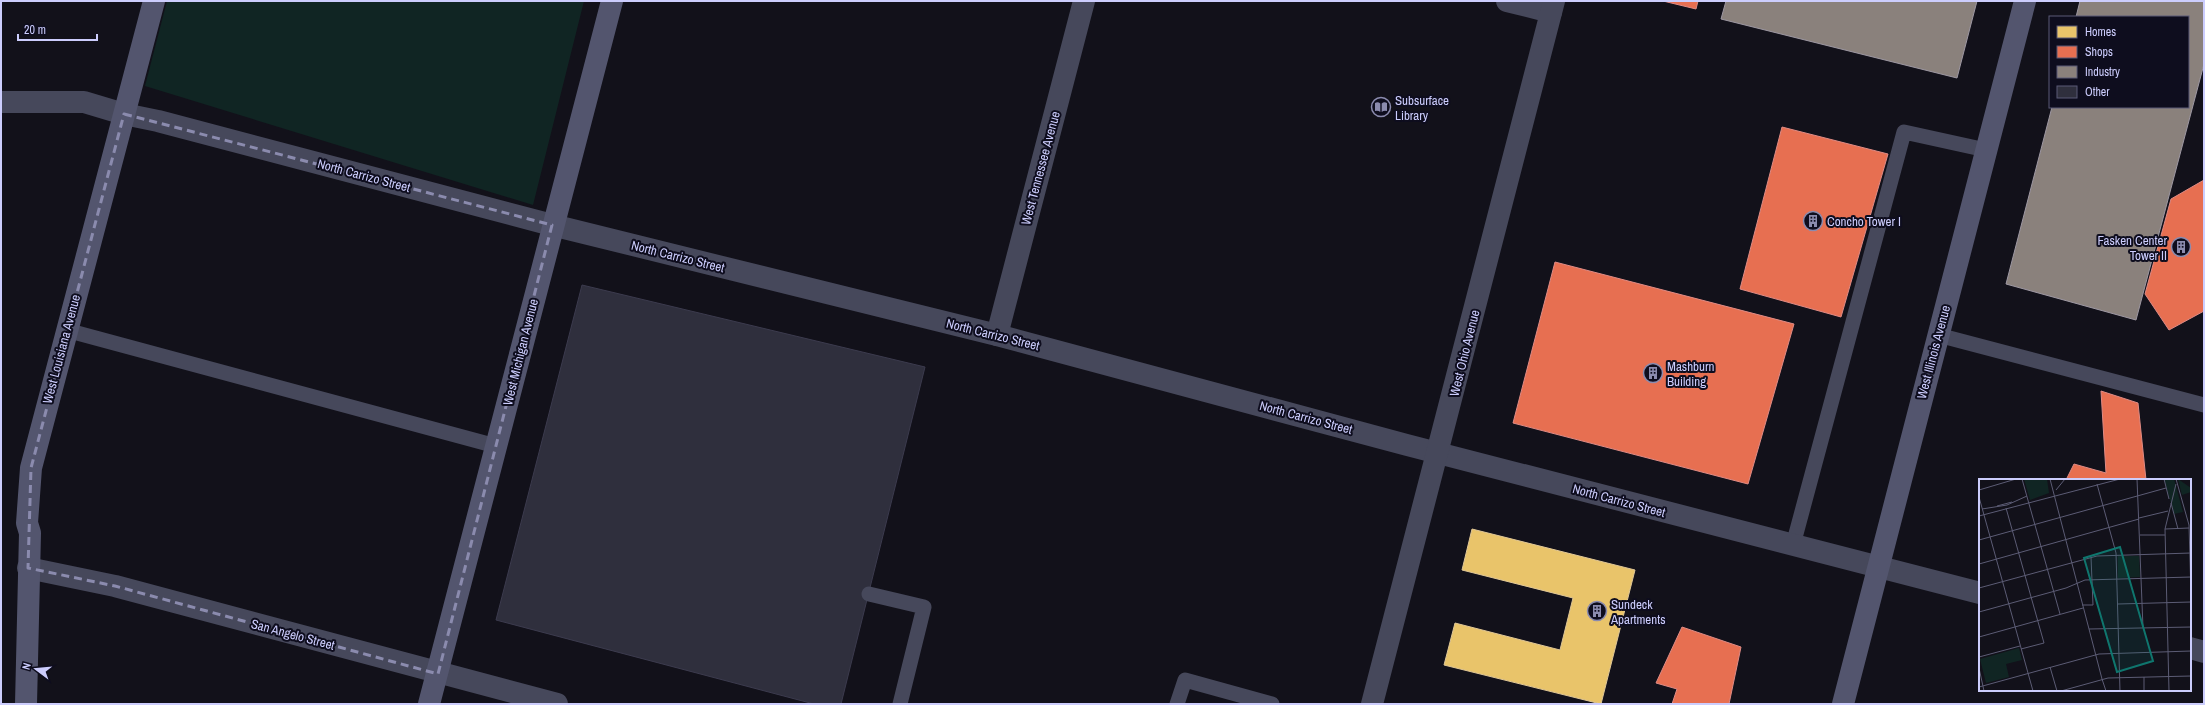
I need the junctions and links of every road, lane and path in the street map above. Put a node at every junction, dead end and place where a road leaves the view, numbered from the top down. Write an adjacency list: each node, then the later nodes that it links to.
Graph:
1 (154, 1): 8 (street, West Louisiana Avenue)
2 (612, 1): 10 (street, West Michigan Avenue)
3 (1084, 1): 12 (street, West Tennessee Avenue)
4 (1507, 1): 6 (street)
5 (2025, 1): 9 (street, West Illinois Avenue)
6 (1553, 7): 16 (street, West Ohio Avenue)
7 (1, 102): 8 (street, North Carrizo Street)
8 (124, 114): 10 (street, North Carrizo Street); 11 (street, West Louisiana Avenue)
9 (1986, 150): 13 (street, West Illinois Avenue); 17 (lane)
10 (552, 225): 12 (street, North Carrizo Street); 15 (street, West Michigan Avenue)
11 (66, 330): 15 (lane); 19 (street, West Louisiana Avenue)
12 (997, 335): 16 (street, North Carrizo Street)
13 (1938, 335): 14 (lane); 18 (street, West Illinois Avenue)
14 (2204, 405)
15 (496, 446): 24 (street, West Michigan Avenue)
16 (1439, 453): 17 (street, North Carrizo Street); 31 (street, West Ohio Avenue)
17 (1793, 545): 18 (street, North Carrizo Street)
18 (1877, 566): 20 (street, North Carrizo Street); 32 (street, West Illinois Avenue)
19 (28, 568): 24 (street, San Angelo Street); 25 (street, West Louisiana Avenue)
20 (1979, 593)
21 (868, 594): 28 (lane)
22 (2191, 648): 23 (street)
23 (2204, 652)
24 (438, 674): 26 (street, West Michigan Avenue); 27 (street, San Angelo Street)
25 (26, 704)
26 (430, 704)
27 (557, 704)
28 (900, 704)
29 (1177, 704): 30 (lane)
30 (1272, 704)
31 (1372, 704)
32 (1843, 704)

